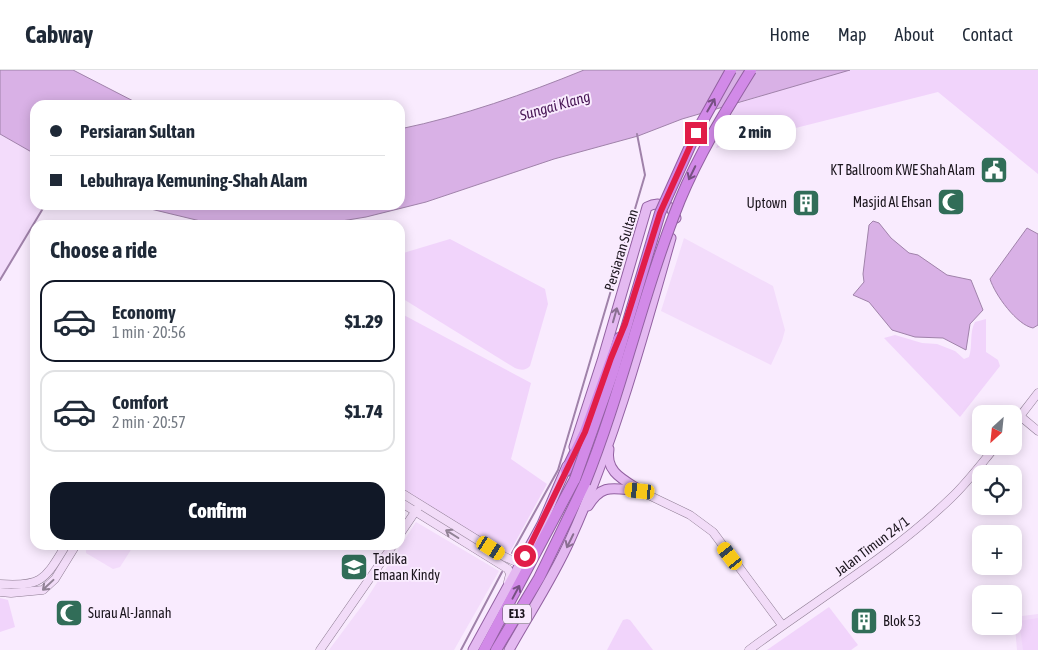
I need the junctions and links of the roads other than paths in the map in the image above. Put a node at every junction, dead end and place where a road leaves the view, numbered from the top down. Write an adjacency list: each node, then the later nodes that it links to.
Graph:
1 (731, 70): 3 (highway, E13, one-way to 1, bridge)
2 (751, 70): 22 (highway, E13, one-way to 22, bridge)
3 (625, 324): 10 (highway, bridge); 29 (highway, E13, one-way to 3, bridge)
4 (1038, 394): 5 (street)
5 (1022, 414)
6 (1022, 418): 7 (street)
7 (1038, 430)
8 (614, 431): 10 (main road, Persiaran Sultan, one-way to 8); 11 (main road); 16 (main road, Persiaran Sultan)
9 (989, 455): 26 (street, Jalan Timun 24/1)
10 (566, 471): 21 (main road, Persiaran Sultan)
11 (640, 491): 16 (main road); 26 (street)
12 (405, 495): 13 (street)
13 (420, 504): 15 (street); 21 (street)
14 (405, 505): 15 (street)
15 (415, 512): 17 (street); 25 (street, one-way to 15)
16 (579, 520): 32 (main road, Persiaran Sultan, one-way to 32)
17 (405, 527)
18 (63, 550): 23 (street)
19 (73, 550): 24 (street, one-way to 24)
20 (390, 550): 27 (street)
21 (525, 556): 25 (main road, Persiaran Sultan)
22 (539, 578): 30 (highway, E13); 31 (highway)
23 (0, 584)
24 (0, 592)
25 (500, 603): 28 (main road, Persiaran Sultan)
26 (782, 625): 33 (street, Jalan Timun 24/1)
27 (320, 650)
28 (473, 650)
29 (484, 650)
30 (496, 650)
31 (504, 650)
32 (509, 650)
33 (749, 650)

